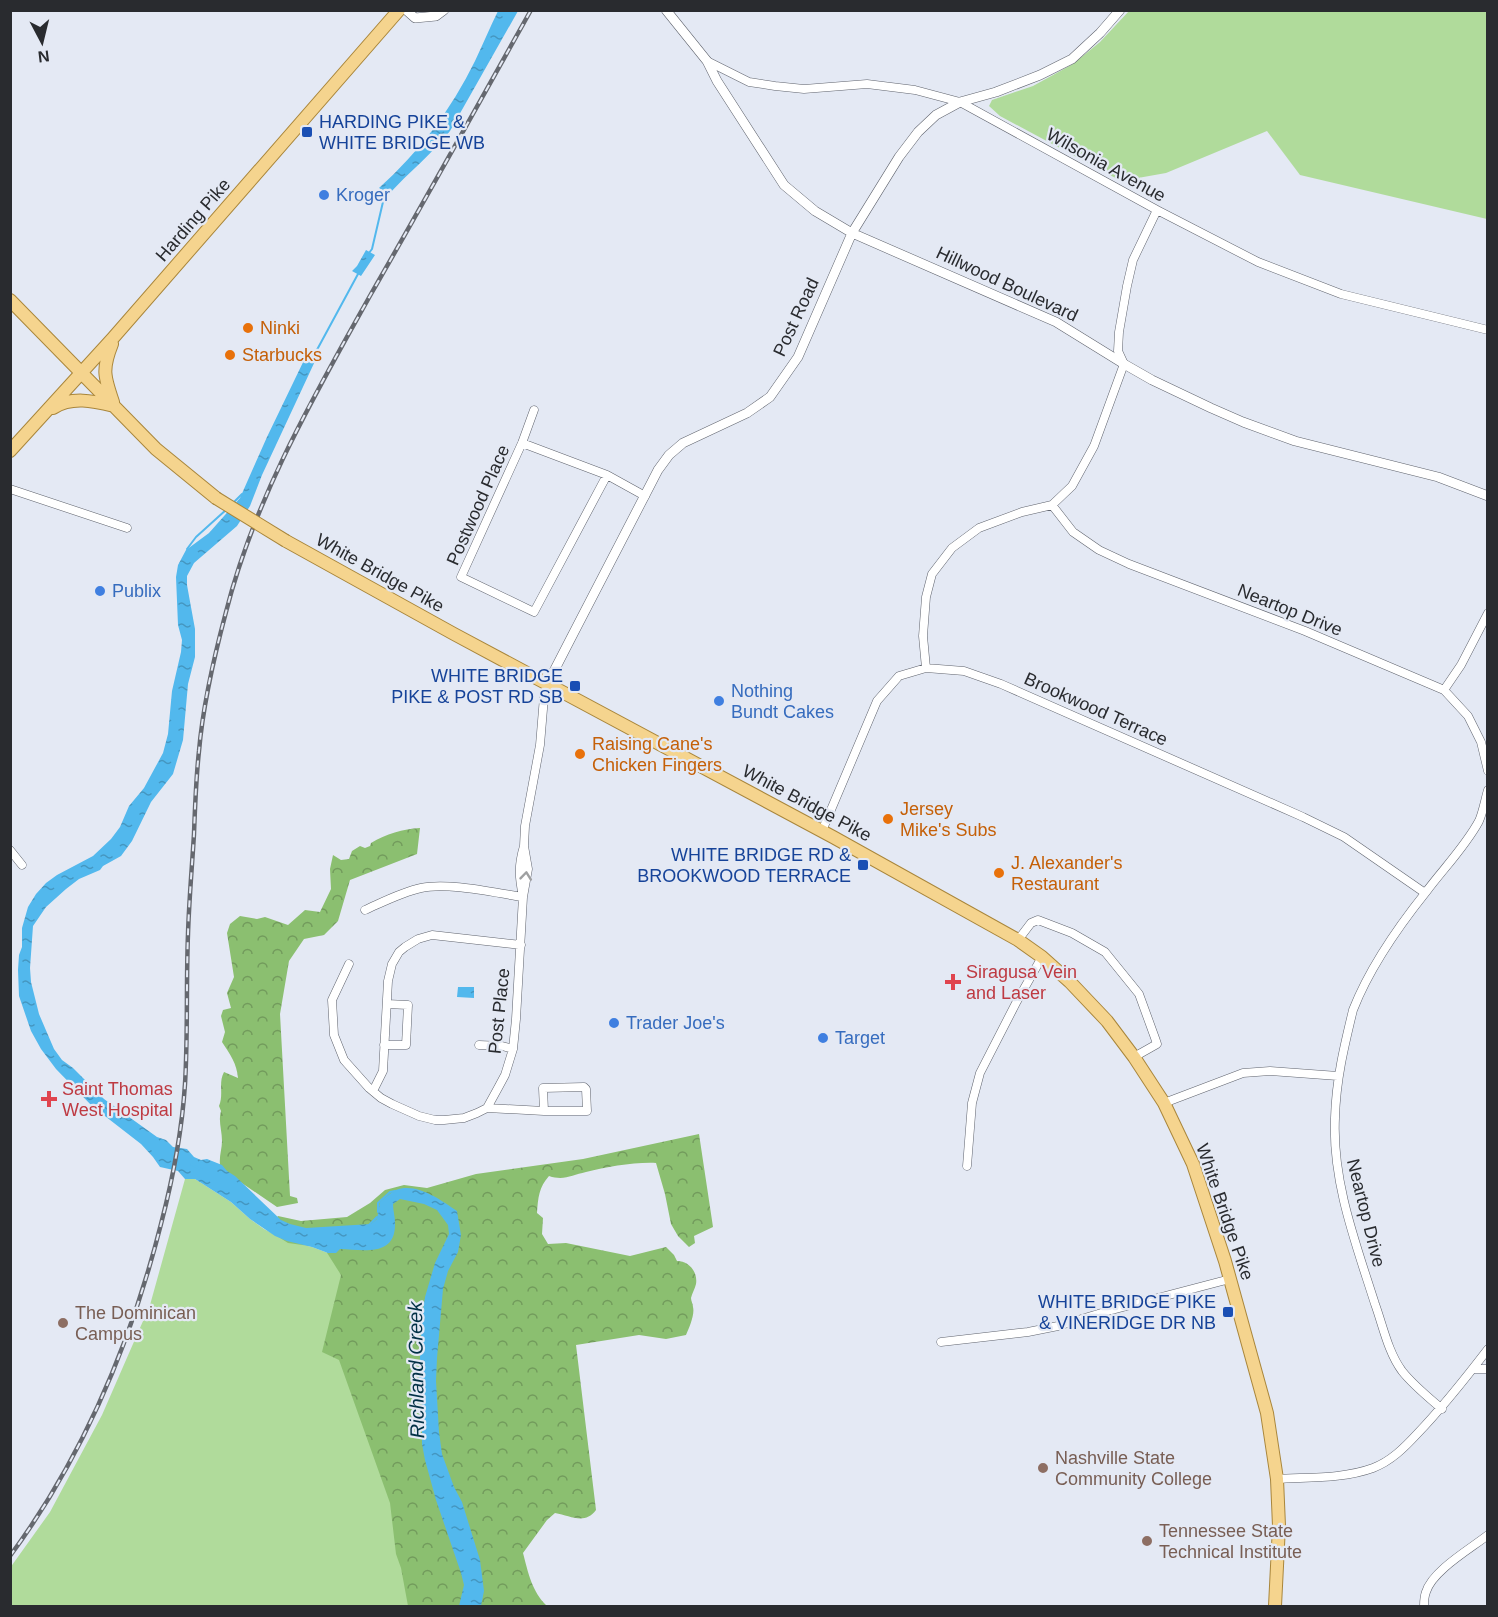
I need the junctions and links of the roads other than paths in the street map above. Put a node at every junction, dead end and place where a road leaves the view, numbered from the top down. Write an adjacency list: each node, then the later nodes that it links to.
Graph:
1 (399, 10): 12 (main road, Harding Pike)
2 (406, 10): 3 (street)
3 (444, 10)
4 (666, 10): 6 (street, Hillwood Boulevard)
5 (1120, 10): 7 (street, Post Road)
6 (707, 61): 7 (street, Wilsonia Avenue); 9 (street, Hillwood Boulevard)
7 (960, 102): 8 (street, Wilsonia Avenue); 9 (street, Post Road)
8 (1157, 210): 11 (street, Wilsonia Avenue); 13 (street)
9 (852, 233): 13 (street, Hillwood Boulevard); 22 (street, Post Road)
10 (10, 300): 14 (main road, White Bridge Pike)
11 (1488, 330)
12 (113, 339): 14 (main road, Harding Pike); 15 (main road)
13 (1124, 364): 23 (street, Hillwood Boulevard); 24 (street)
14 (82, 374): 15 (main road, White Bridge Pike); 17 (main road, Harding Pike)
15 (114, 406): 17 (main road); 28 (main road, White Bridge Pike, bridge)
16 (534, 410): 18 (street)
17 (44, 414): 19 (main road, Harding Pike)
18 (522, 443): 20 (street, Postwood Place); 20 (street, Postwood Place)
19 (10, 451)
20 (607, 475): 22 (street, Postwood Place)
21 (10, 489): 25 (street)
22 (645, 496): 28 (street, Post Road)
23 (1488, 496)
24 (1052, 505): 27 (street); 29 (street, Neartop Drive)
25 (127, 528)
26 (1488, 613): 29 (street)
27 (927, 668): 32 (street, Brookwood Terrace); 35 (street, Brookwood Terrace)
28 (549, 685): 32 (main road, White Bridge Pike); 36 (street, Post Place)
29 (1443, 690): 30 (street, Neartop Drive)
30 (1488, 771)
31 (1488, 790): 35 (street, Neartop Drive)
32 (822, 831): 38 (main road, White Bridge Pike)
33 (10, 850): 34 (street)
34 (22, 865)
35 (1425, 893): 47 (street, Neartop Drive)
36 (523, 897): 37 (street); 39 (street, Post Place)
37 (365, 910)
38 (1018, 940): 40 (main road, White Bridge Pike); 46 (street)
39 (521, 945): 42 (street); 45 (street, Post Place)
40 (1042, 957): 46 (main road, White Bridge Pike); 52 (street)
41 (349, 964): 48 (street)
42 (387, 1004): 43 (street); 43 (street)
43 (384, 1045): 48 (street)
44 (478, 1045): 45 (street)
45 (513, 1049): 50 (street, Post Place)
46 (1134, 1057): 49 (main road, White Bridge Pike)
47 (1338, 1076): 49 (street); 58 (street, Neartop Drive)
48 (373, 1091): 50 (street)
49 (1164, 1103): 53 (main road, White Bridge Pike)
50 (486, 1108): 51 (street)
51 (544, 1111): 51 (street)
52 (967, 1166)
53 (1230, 1279): 54 (street); 59 (main road, White Bridge Pike)
54 (942, 1342)
55 (1488, 1349): 56 (street)
56 (1473, 1369): 57 (street); 58 (street)
57 (1488, 1369)
58 (1442, 1409): 59 (street)
59 (1277, 1479): 61 (main road, White Bridge Pike)
60 (1488, 1535): 62 (street)
61 (1275, 1606)
62 (1424, 1606)

